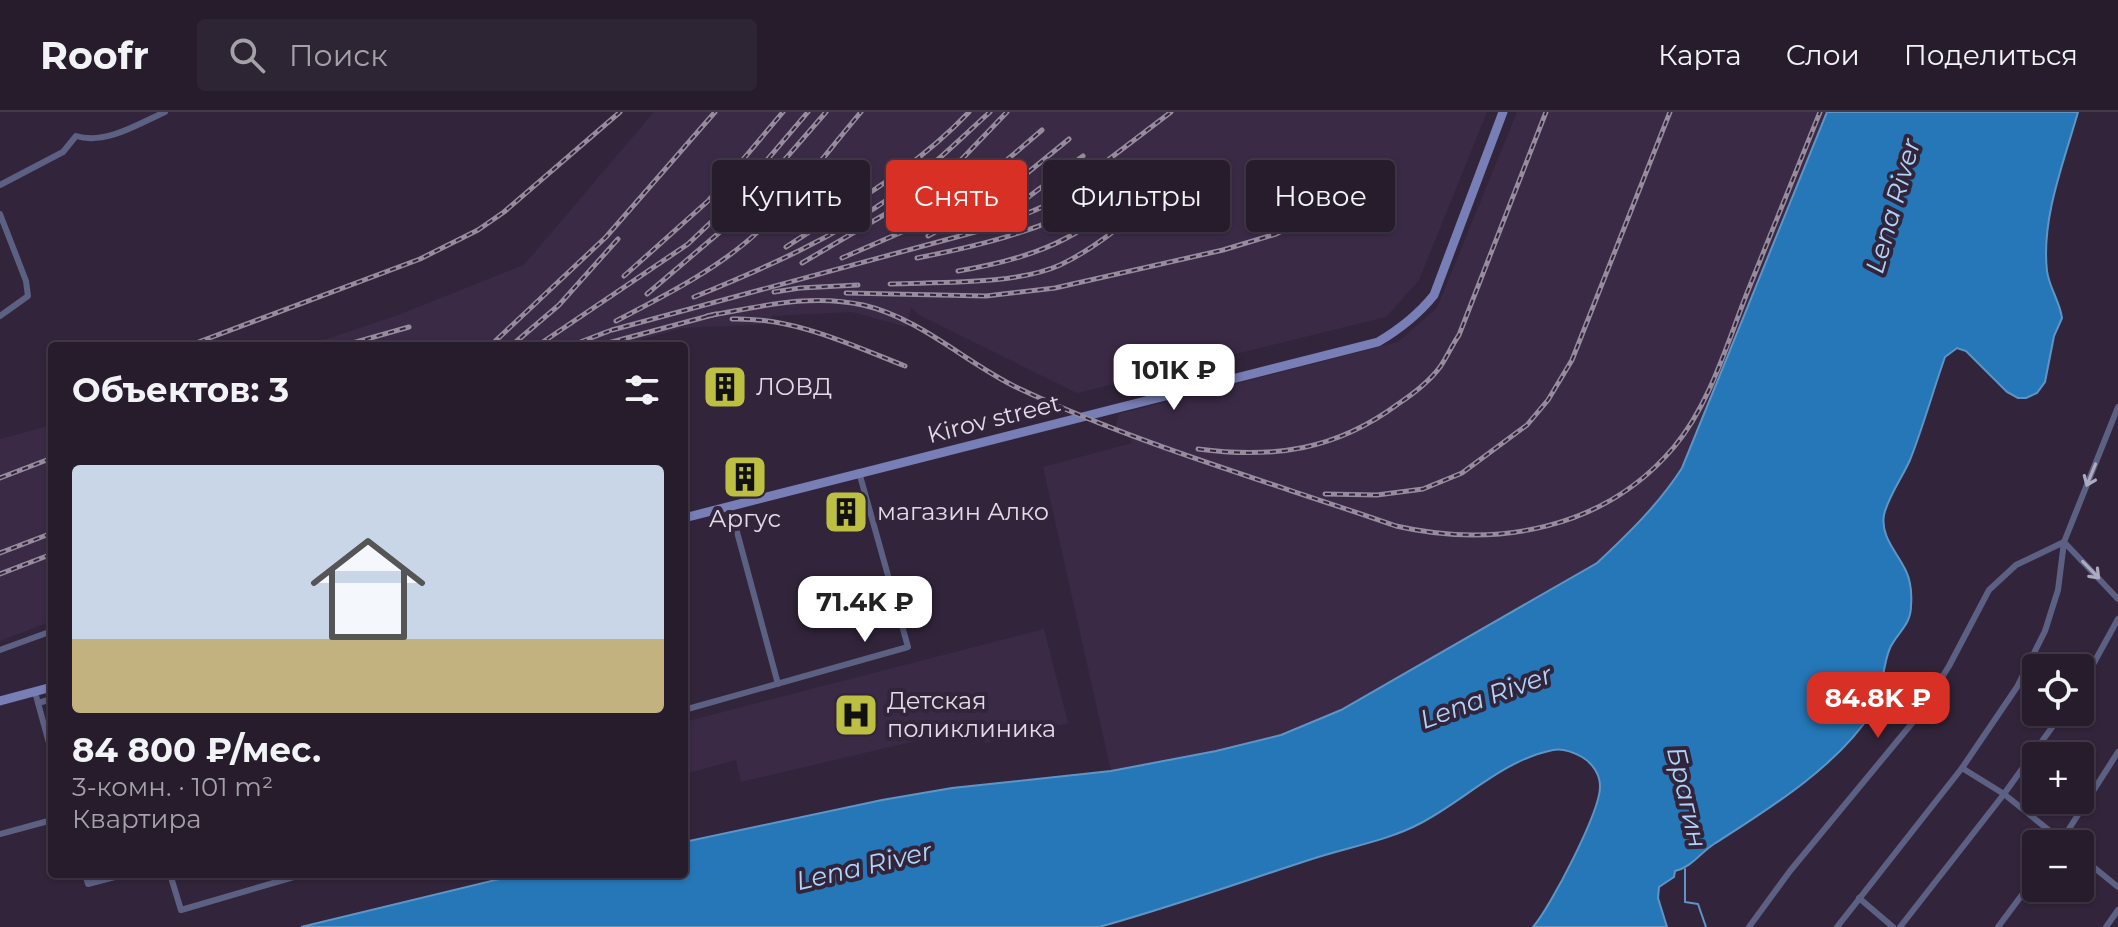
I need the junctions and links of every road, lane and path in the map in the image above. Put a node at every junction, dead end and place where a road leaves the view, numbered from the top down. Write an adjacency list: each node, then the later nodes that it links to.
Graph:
1 (165, 112): 3 (street)
2 (1503, 112): 7 (main road, Kirov street)
3 (0, 185)
4 (0, 214): 5 (street)
5 (0, 316)
6 (2118, 407): 10 (street, one-way to 10)
7 (859, 472): 8 (main road, Kirov street); 18 (street)
8 (730, 506): 9 (main road, Kirov street); 18 (street)
9 (688, 517)
10 (2064, 542): 12 (street, one-way to 12); 27 (street); 42 (street)
11 (2118, 587): 12 (street)
12 (2110, 590): 13 (street)
13 (2118, 599)
14 (2118, 619): 17 (street)
15 (48, 632): 16 (street)
16 (0, 650)
17 (2094, 663)
18 (778, 684): 23 (street)
19 (48, 690): 20 (main road)
20 (36, 697): 21 (street); 22 (main road); 25 (street)
21 (48, 698)
22 (0, 701)
23 (688, 709)
24 (2053, 726): 28 (street)
25 (48, 740)
26 (2118, 752): 31 (street)
27 (1962, 768): 28 (street); 40 (street)
28 (2004, 794): 30 (street); 45 (street)
29 (48, 821): 32 (street)
30 (2047, 830)
31 (2070, 830)
32 (0, 834)
33 (2094, 867): 38 (street)
34 (86, 878): 35 (street)
35 (108, 878)
36 (171, 878): 37 (street)
37 (290, 878)
38 (2118, 887)
39 (2022, 895): 46 (street)
40 (1859, 898): 43 (street); 44 (street)
41 (2118, 910): 47 (street)
42 (1749, 927)
43 (1837, 927)
44 (1893, 927)
45 (1900, 927)
46 (1998, 927)
47 (2106, 927)

